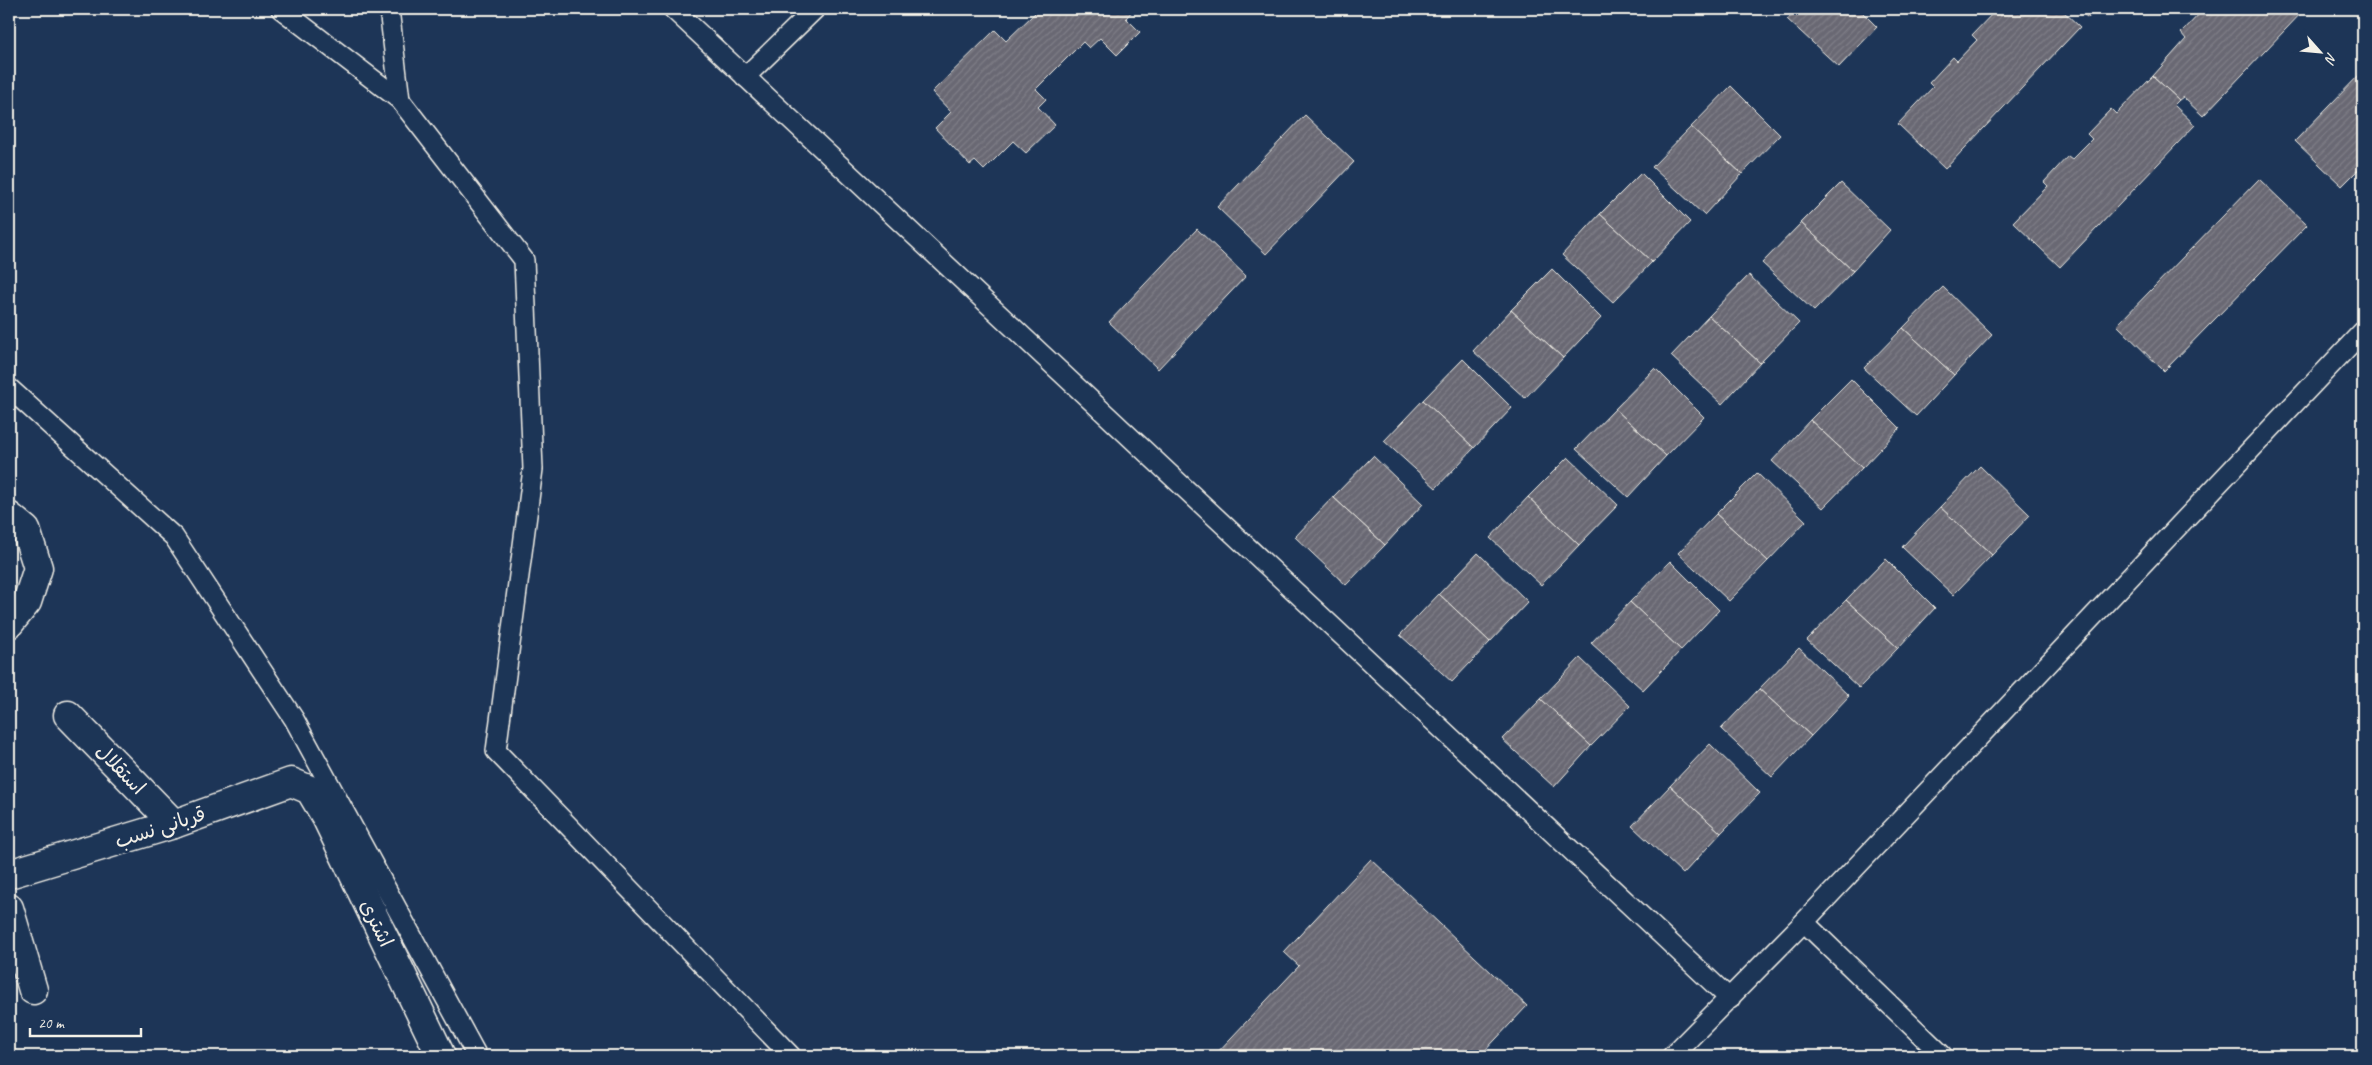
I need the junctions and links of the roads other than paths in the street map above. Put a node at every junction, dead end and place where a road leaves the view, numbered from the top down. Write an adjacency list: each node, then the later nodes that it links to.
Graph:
1 (281, 9): 6 (lane)
2 (389, 9): 6 (lane)
3 (673, 9): 5 (lane)
4 (815, 9): 5 (lane)
5 (745, 77): 18 (lane)
6 (400, 100): 21 (lane)
7 (2363, 332): 16 (lane)
8 (9, 388): 20 (lane)
9 (9, 516): 10 (street)
10 (9, 624)
11 (68, 715): 13 (street, استقلال)
12 (310, 790): 13 (street, قربانی نسب); 19 (street, اشتری)
13 (174, 824): 14 (street, قربانی نسب)
14 (9, 874)
15 (9, 908): 17 (street)
16 (1804, 922): 18 (lane); 23 (lane)
17 (33, 990)
18 (1730, 999): 22 (lane)
19 (441, 1056)
20 (477, 1056)
21 (791, 1056)
22 (1672, 1056)
23 (1943, 1056)

